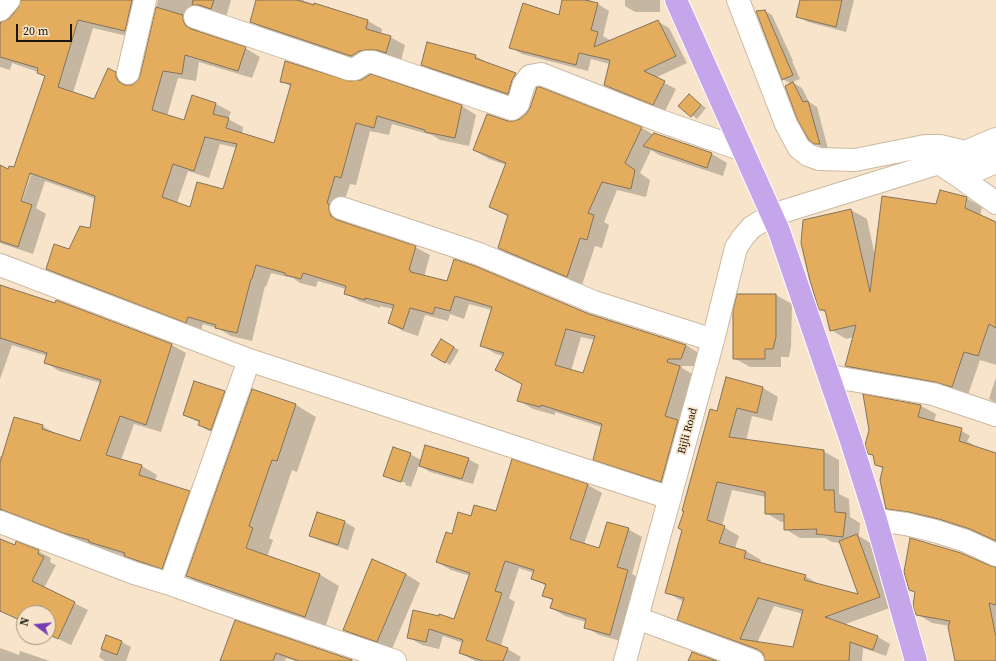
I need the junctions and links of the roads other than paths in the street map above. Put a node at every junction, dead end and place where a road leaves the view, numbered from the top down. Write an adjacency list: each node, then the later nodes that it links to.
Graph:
1 (9, 0): 5 (street)
2 (145, 0): 7 (street)
3 (676, 0): 9 (main road)
4 (738, 0): 10 (street)
5 (0, 10)
6 (195, 18): 9 (street)
7 (128, 73)
8 (996, 139): 10 (street, Bijli Road)
9 (743, 150): 16 (main road)
10 (965, 152): 12 (street, Bijli Road)
11 (996, 162): 13 (street)
12 (939, 163): 13 (street); 16 (street, Bijli Road)
13 (960, 177): 14 (street)
14 (996, 204)
15 (341, 208): 18 (street)
16 (772, 215): 18 (street, Bijli Road); 20 (main road)
17 (0, 265): 19 (street)
18 (713, 340): 22 (street, Bijli Road)
19 (249, 360): 22 (street); 26 (street)
20 (829, 376): 21 (street); 23 (main road)
21 (996, 415)
22 (670, 498): 27 (street, Bijli Road)
23 (876, 520): 25 (street); 31 (main road)
24 (0, 522): 26 (street)
25 (996, 555)
26 (170, 584): 28 (street)
27 (637, 618): 29 (street, Bijli Road); 30 (street)
28 (395, 661)
29 (625, 661)
30 (752, 661)
31 (916, 661)

